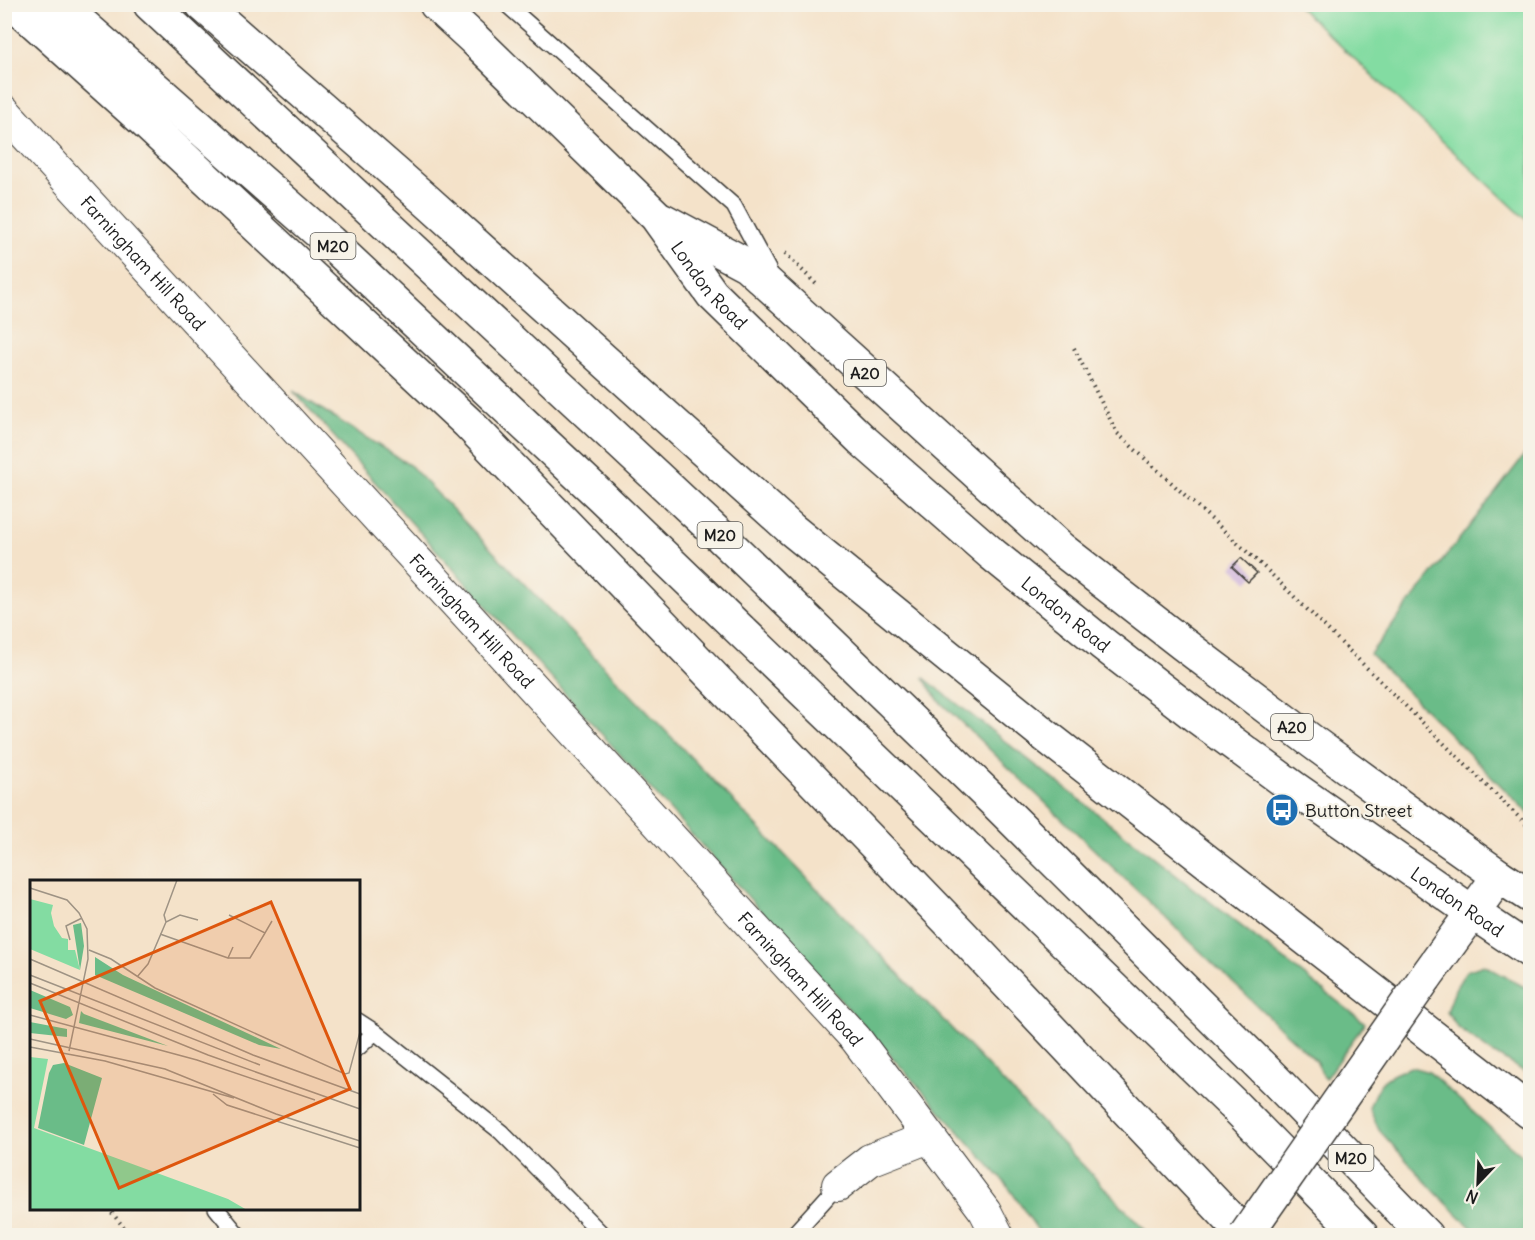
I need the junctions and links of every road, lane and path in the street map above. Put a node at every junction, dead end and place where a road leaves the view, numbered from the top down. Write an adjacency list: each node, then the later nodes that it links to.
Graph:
1 (14, 4): 32 (main road)
2 (58, 4): 21 (main road, M20)
3 (150, 4): 35 (main road, M20)
4 (202, 4): 22 (main road)
5 (436, 4): 8 (main road, London Road / A20)
6 (506, 4): 11 (lane)
7 (4, 111): 23 (street, Farningham Hill Road)
8 (656, 216): 11 (main road, London Road / A20); 16 (main road, London Road / A20)
9 (784, 252): 10 (path)
10 (825, 293)
11 (785, 301): 14 (main road, London Road / A20)
12 (1074, 348): 13 (path)
13 (1530, 828)
14 (1499, 876): 15 (main road, London Road / A20); 16 (main road)
15 (1530, 896)
16 (1472, 912): 17 (main road, London Road / A20); 32 (main road, bridge)
17 (1530, 951)
18 (360, 1022): 19 (lane)
19 (375, 1032): 20 (lane); 29 (lane)
20 (360, 1046)
21 (1233, 1104): 33 (main road, M20); 34 (main road, M20)
22 (1530, 1112)
23 (929, 1137): 24 (street); 31 (street, Farningham Hill Road)
24 (838, 1185): 30 (lane)
25 (109, 1210): 27 (path)
26 (217, 1210): 28 (lane)
27 (131, 1236)
28 (239, 1236)
29 (604, 1236)
30 (792, 1236)
31 (998, 1236)
32 (1245, 1236)
33 (1338, 1236)
34 (1362, 1236)
35 (1426, 1236)

